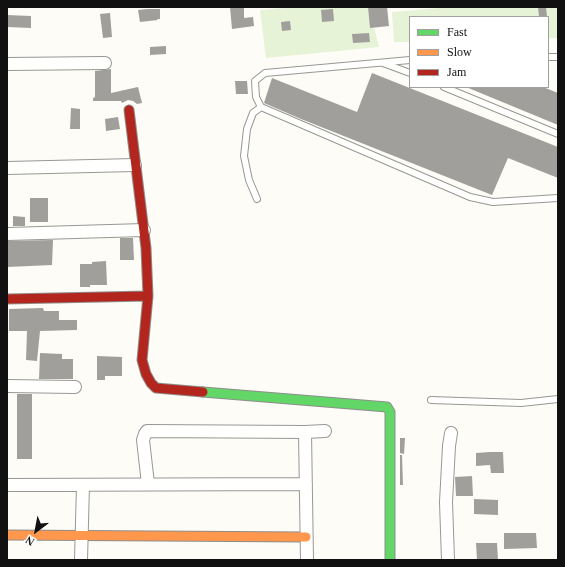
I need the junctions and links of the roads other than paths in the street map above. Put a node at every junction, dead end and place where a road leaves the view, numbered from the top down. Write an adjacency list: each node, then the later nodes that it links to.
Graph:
1 (409, 60): 2 (lane)
2 (379, 62): 5 (lane); 7 (lane)
3 (105, 63): 4 (street)
4 (7, 64)
5 (409, 73)
6 (446, 88): 9 (lane)
7 (261, 107): 12 (lane); 13 (lane)
8 (129, 110): 10 (street)
9 (558, 134)
10 (135, 165): 11 (street); 14 (street)
11 (7, 168)
12 (558, 198)
13 (257, 199)
14 (144, 230): 15 (street); 16 (street)
15 (7, 234)
16 (148, 296): 17 (street); 34 (street)
17 (7, 299)
18 (7, 386): 19 (street)
19 (75, 387)
20 (558, 399): 21 (lane)
21 (431, 400)
22 (326, 431): 23 (street)
23 (305, 432): 25 (street); 26 (street)
24 (451, 433): 35 (street)
25 (148, 484): 26 (street); 28 (street)
26 (306, 484): 31 (street)
27 (7, 485): 28 (street)
28 (83, 485): 30 (street)
29 (7, 535): 30 (street)
30 (81, 535): 31 (street); 32 (street)
31 (306, 537): 33 (street)
32 (81, 560)
33 (307, 560)
34 (390, 560)
35 (448, 560)

